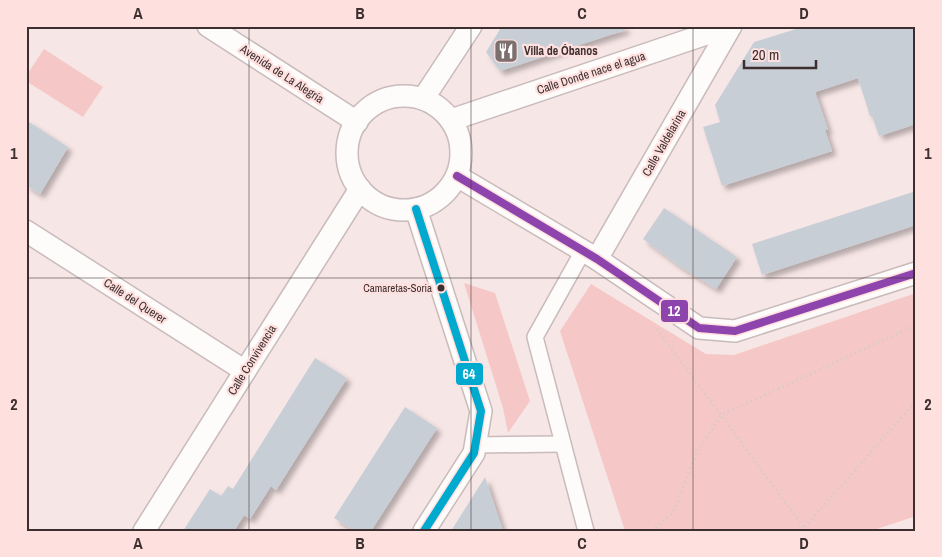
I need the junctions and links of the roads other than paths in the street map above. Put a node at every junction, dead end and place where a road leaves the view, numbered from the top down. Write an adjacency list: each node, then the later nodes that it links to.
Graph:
1 (208, 26): 6 (street, Avenida de La Alegría)
2 (471, 26): 4 (street)
3 (731, 26): 5 (street, Calle Donde nace el agua); 11 (street, Calle Valdelarina)
4 (423, 99): 5 (street); 6 (street)
5 (451, 120): 7 (street)
6 (357, 122): 8 (street)
7 (457, 176): 9 (street); 11 (street)
8 (360, 189): 9 (street); 13 (street, Calle Convivencia)
9 (416, 209): 15 (street)
10 (26, 231): 13 (street, Calle del Querer)
11 (590, 255): 12 (street); 14 (street)
12 (916, 273)
13 (245, 371): 16 (street, Calle Convivencia)
14 (563, 444): 15 (street); 18 (street)
15 (475, 445): 17 (street)
16 (144, 531)
17 (424, 531)
18 (586, 531)

